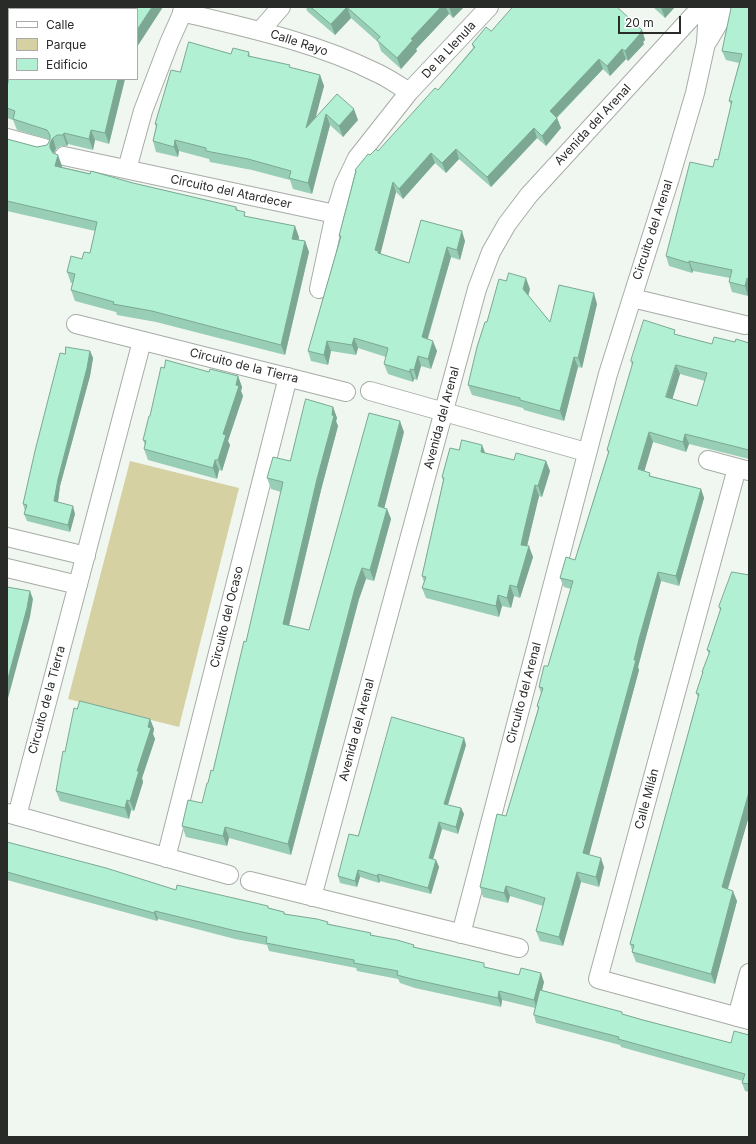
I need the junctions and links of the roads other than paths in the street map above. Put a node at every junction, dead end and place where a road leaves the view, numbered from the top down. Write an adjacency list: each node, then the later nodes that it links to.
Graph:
1 (281, 7): 7 (street)
2 (489, 7): 9 (street, De la Llenula)
3 (701, 7): 23 (street, Avenida del Arenal)
4 (708, 7): 8 (street, Circuito del Arenal)
5 (731, 7): 8 (street)
6 (183, 10): 7 (street, Calle Rayo); 13 (street)
7 (260, 31): 9 (street, Calle Rayo)
8 (706, 43): 16 (street, Circuito del Arenal)
9 (409, 92): 14 (street)
10 (7, 138): 11 (street)
11 (44, 148)
12 (64, 156): 13 (street, Circuito del Atardecer)
13 (127, 169): 14 (street, Circuito del Atardecer)
14 (335, 214): 15 (street)
15 (319, 289)
16 (632, 298): 18 (street); 24 (street, Circuito del Arenal)
17 (76, 324): 19 (street, Circuito de la Tierra)
18 (745, 325)
19 (142, 341): 20 (street, Circuito de la Tierra); 28 (street, Circuito de la Tierra)
20 (288, 377): 22 (street, Circuito de la Tierra); 32 (street, Circuito del Ocaso)
21 (370, 391): 23 (street)
22 (346, 392)
23 (444, 412): 24 (street); 35 (street, Avenida del Arenal)
24 (586, 452): 36 (street, Circuito del Arenal)
25 (708, 460): 26 (street, Calle Milán)
26 (743, 469): 39 (street, Calle Milán)
27 (7, 537): 28 (street)
28 (86, 556): 30 (street, Circuito de la Tierra)
29 (7, 568): 30 (street)
30 (78, 585): 31 (street, Circuito de la Tierra)
31 (12, 814): 32 (street)
32 (166, 858): 33 (street)
33 (229, 875)
34 (250, 881): 35 (street)
35 (312, 897): 36 (street)
36 (461, 934): 37 (street)
37 (519, 948)
38 (749, 973): 39 (street)
39 (743, 1019)

